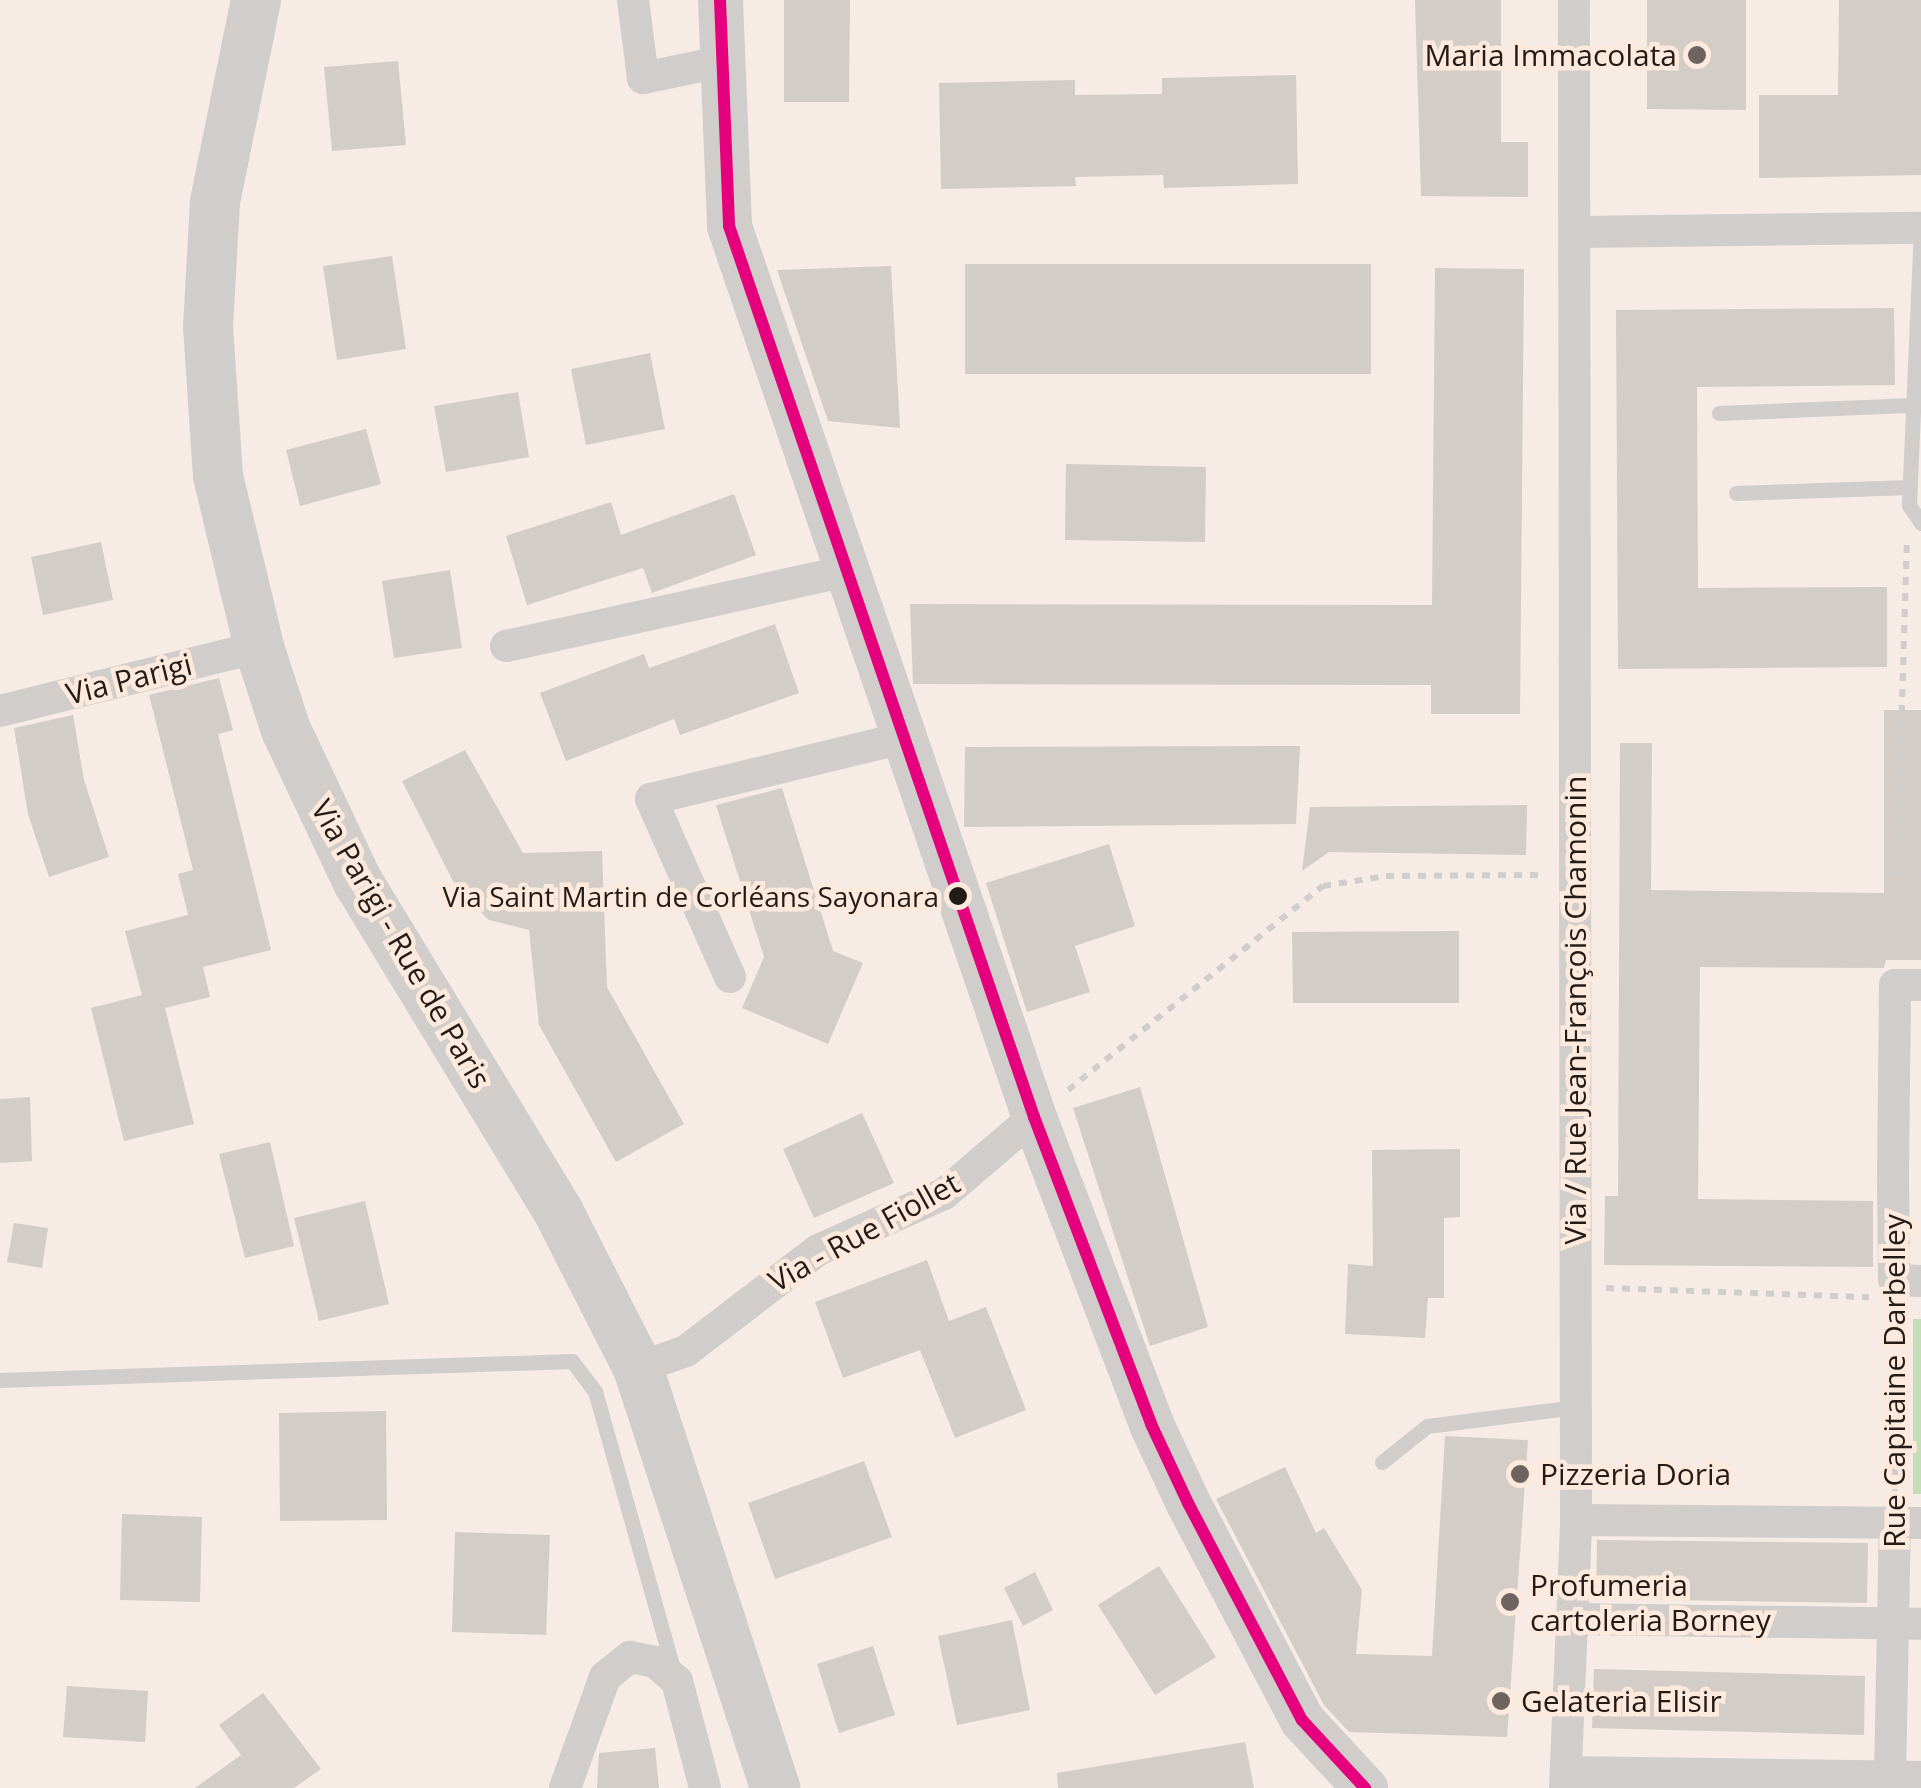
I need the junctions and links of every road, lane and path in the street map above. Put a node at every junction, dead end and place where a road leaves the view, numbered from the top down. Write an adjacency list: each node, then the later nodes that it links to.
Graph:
1 (256, 0): 16 (main road, Via Parigi - Rue de Paris)
2 (633, 0): 5 (street)
3 (720, 0): 5 (street)
4 (1574, 0): 7 (street, Via / Rue Jean-François Chamonin)
5 (720, 62): 14 (street)
6 (1921, 228): 7 (street); 8 (lane)
7 (1577, 232): 21 (street, Via / Rue Jean-François Chamonin)
8 (1913, 405): 9 (lane); 10 (lane)
9 (1718, 413)
10 (1910, 486): 11 (lane); 12 (lane)
11 (1736, 494)
12 (1909, 505): 13 (lane); 20 (path)
13 (1921, 524)
14 (851, 570): 15 (street); 18 (street)
15 (506, 646)
16 (259, 647): 17 (street, Via Parigi); 27 (main road, Via Parigi - Rue de Paris)
17 (0, 711)
18 (907, 738): 22 (street); 24 (street)
19 (1921, 873): 20 (path)
20 (1897, 874): 23 (path)
21 (1574, 875): 24 (path); 25 (street, Via / Rue Jean-François Chamonin)
22 (730, 977)
23 (1908, 985): 26 (street, Rue Capitaine Darbelley)
24 (1034, 1117): 27 (street, Via - Rue Fiollet); 41 (street)
25 (1575, 1287): 26 (path); 29 (street, Via / Rue Jean-François Chamonin)
26 (1904, 1287): 32 (path, Rue Capitaine Darbelley)
27 (638, 1368): 40 (main road, Via Parigi - Rue de Paris)
28 (0, 1380): 35 (lane)
29 (1576, 1407): 30 (lane); 31 (street, Via / Rue Jean-François Chamonin)
30 (1382, 1462)
31 (1576, 1520): 32 (street); 33 (street, Via / Rue Jean-François Chamonin)
32 (1908, 1523): 34 (street, Rue Capitaine Darbelley)
33 (1573, 1619): 34 (street); 37 (street, Via / Rue Jean-François Chamonin)
34 (1907, 1624): 36 (street, Rue Capitaine Darbelley)
35 (677, 1681): 38 (street); 39 (street)
36 (1906, 1777): 37 (street)
37 (1567, 1780)
38 (564, 1788)
39 (704, 1788)
40 (775, 1788)
41 (1365, 1788)

